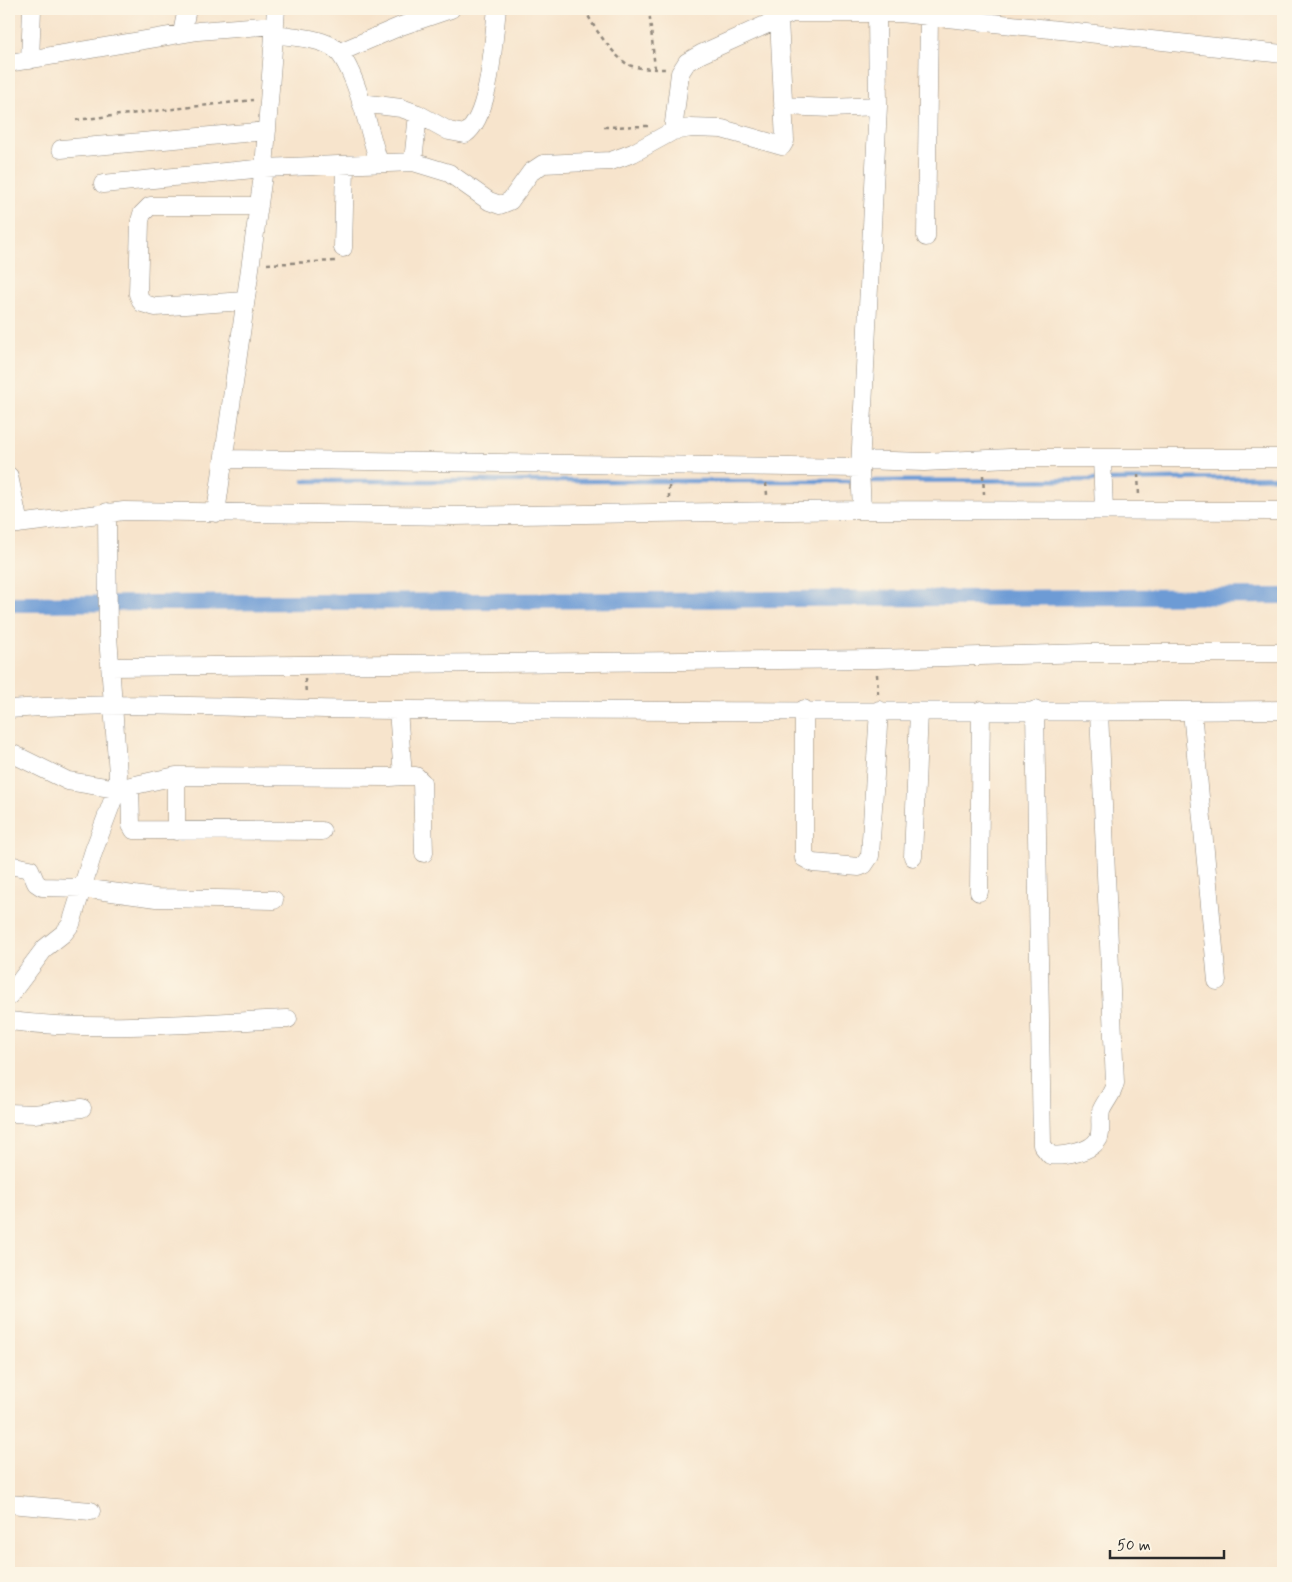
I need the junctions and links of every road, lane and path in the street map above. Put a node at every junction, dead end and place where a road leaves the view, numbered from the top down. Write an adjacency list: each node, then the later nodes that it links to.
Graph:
1 (32, 9): 15 (street)
2 (187, 9): 12 (street)
3 (451, 9): 13 (street)
4 (497, 9): 23 (street)
5 (586, 9): 17 (path)
6 (648, 9): 17 (path)
7 (900, 11): 9 (street); 10 (street)
8 (787, 14): 9 (street); 18 (street); 21 (street)
9 (877, 14): 22 (street)
10 (929, 16): 14 (street); 35 (street)
11 (275, 22): 12 (street); 13 (street); 19 (street)
12 (182, 33): 15 (street)
13 (340, 52): 20 (street)
14 (1283, 54)
15 (30, 60): 16 (street)
16 (9, 63)
17 (655, 69): 18 (path)
18 (682, 70): 26 (street)
19 (269, 98): 24 (path); 27 (street)
20 (361, 103): 23 (street); 29 (street)
21 (783, 106): 22 (street); 26 (street)
22 (878, 106): 42 (street)
23 (418, 114): 30 (street)
24 (76, 120)
25 (604, 127): 26 (path)
26 (674, 128): 30 (street)
27 (267, 131): 28 (street); 32 (street)
28 (61, 149)
29 (379, 162): 30 (street); 31 (street)
30 (413, 162)
31 (345, 165): 32 (street); 36 (street)
32 (264, 168): 33 (street); 34 (street)
33 (103, 184)
34 (258, 206): 37 (street); 38 (street)
35 (926, 237)
36 (343, 248): 37 (path)
37 (250, 264): 38 (street)
38 (246, 301): 40 (street)
39 (1283, 458): 41 (street)
40 (224, 459): 42 (street); 52 (street)
41 (1102, 463): 42 (street); 49 (street)
42 (861, 464): 48 (street)
43 (1138, 469): 46 (path)
44 (9, 476): 53 (street)
45 (669, 476): 47 (path)
46 (1139, 493)
47 (669, 497)
48 (862, 510): 49 (street); 52 (street)
49 (1104, 510): 50 (street)
50 (1283, 511)
51 (107, 512): 52 (street); 53 (street); 55 (street)
52 (216, 513)
53 (14, 525)
54 (1283, 653): 55 (street)
55 (110, 667): 59 (street)
56 (877, 677): 60 (path)
57 (306, 679): 58 (path)
58 (306, 700)
59 (112, 705): 61 (street); 62 (street); 73 (street)
60 (879, 706): 63 (street); 63 (street); 68 (street)
61 (9, 708)
62 (398, 710): 63 (street); 72 (street)
63 (804, 710)
64 (981, 710): 65 (street); 68 (street); 80 (street)
65 (1035, 710): 69 (street); 69 (street)
66 (1283, 710): 67 (street)
67 (1192, 711): 69 (street); 82 (street)
68 (919, 712): 77 (street)
69 (1100, 712)
70 (9, 752): 73 (street)
71 (176, 776): 72 (street); 73 (street); 74 (street)
72 (403, 776): 76 (street)
73 (123, 788): 74 (street); 79 (street)
74 (176, 831): 75 (street)
75 (322, 831)
76 (424, 853)
77 (913, 857)
78 (9, 865): 79 (street)
79 (82, 888): 81 (street); 83 (street)
80 (979, 892)
81 (274, 900)
82 (1217, 981)
83 (9, 996)
84 (288, 1019): 85 (street)
85 (9, 1021)
86 (82, 1108): 87 (street)
87 (9, 1113)
88 (9, 1504): 89 (street)
89 (90, 1511)

